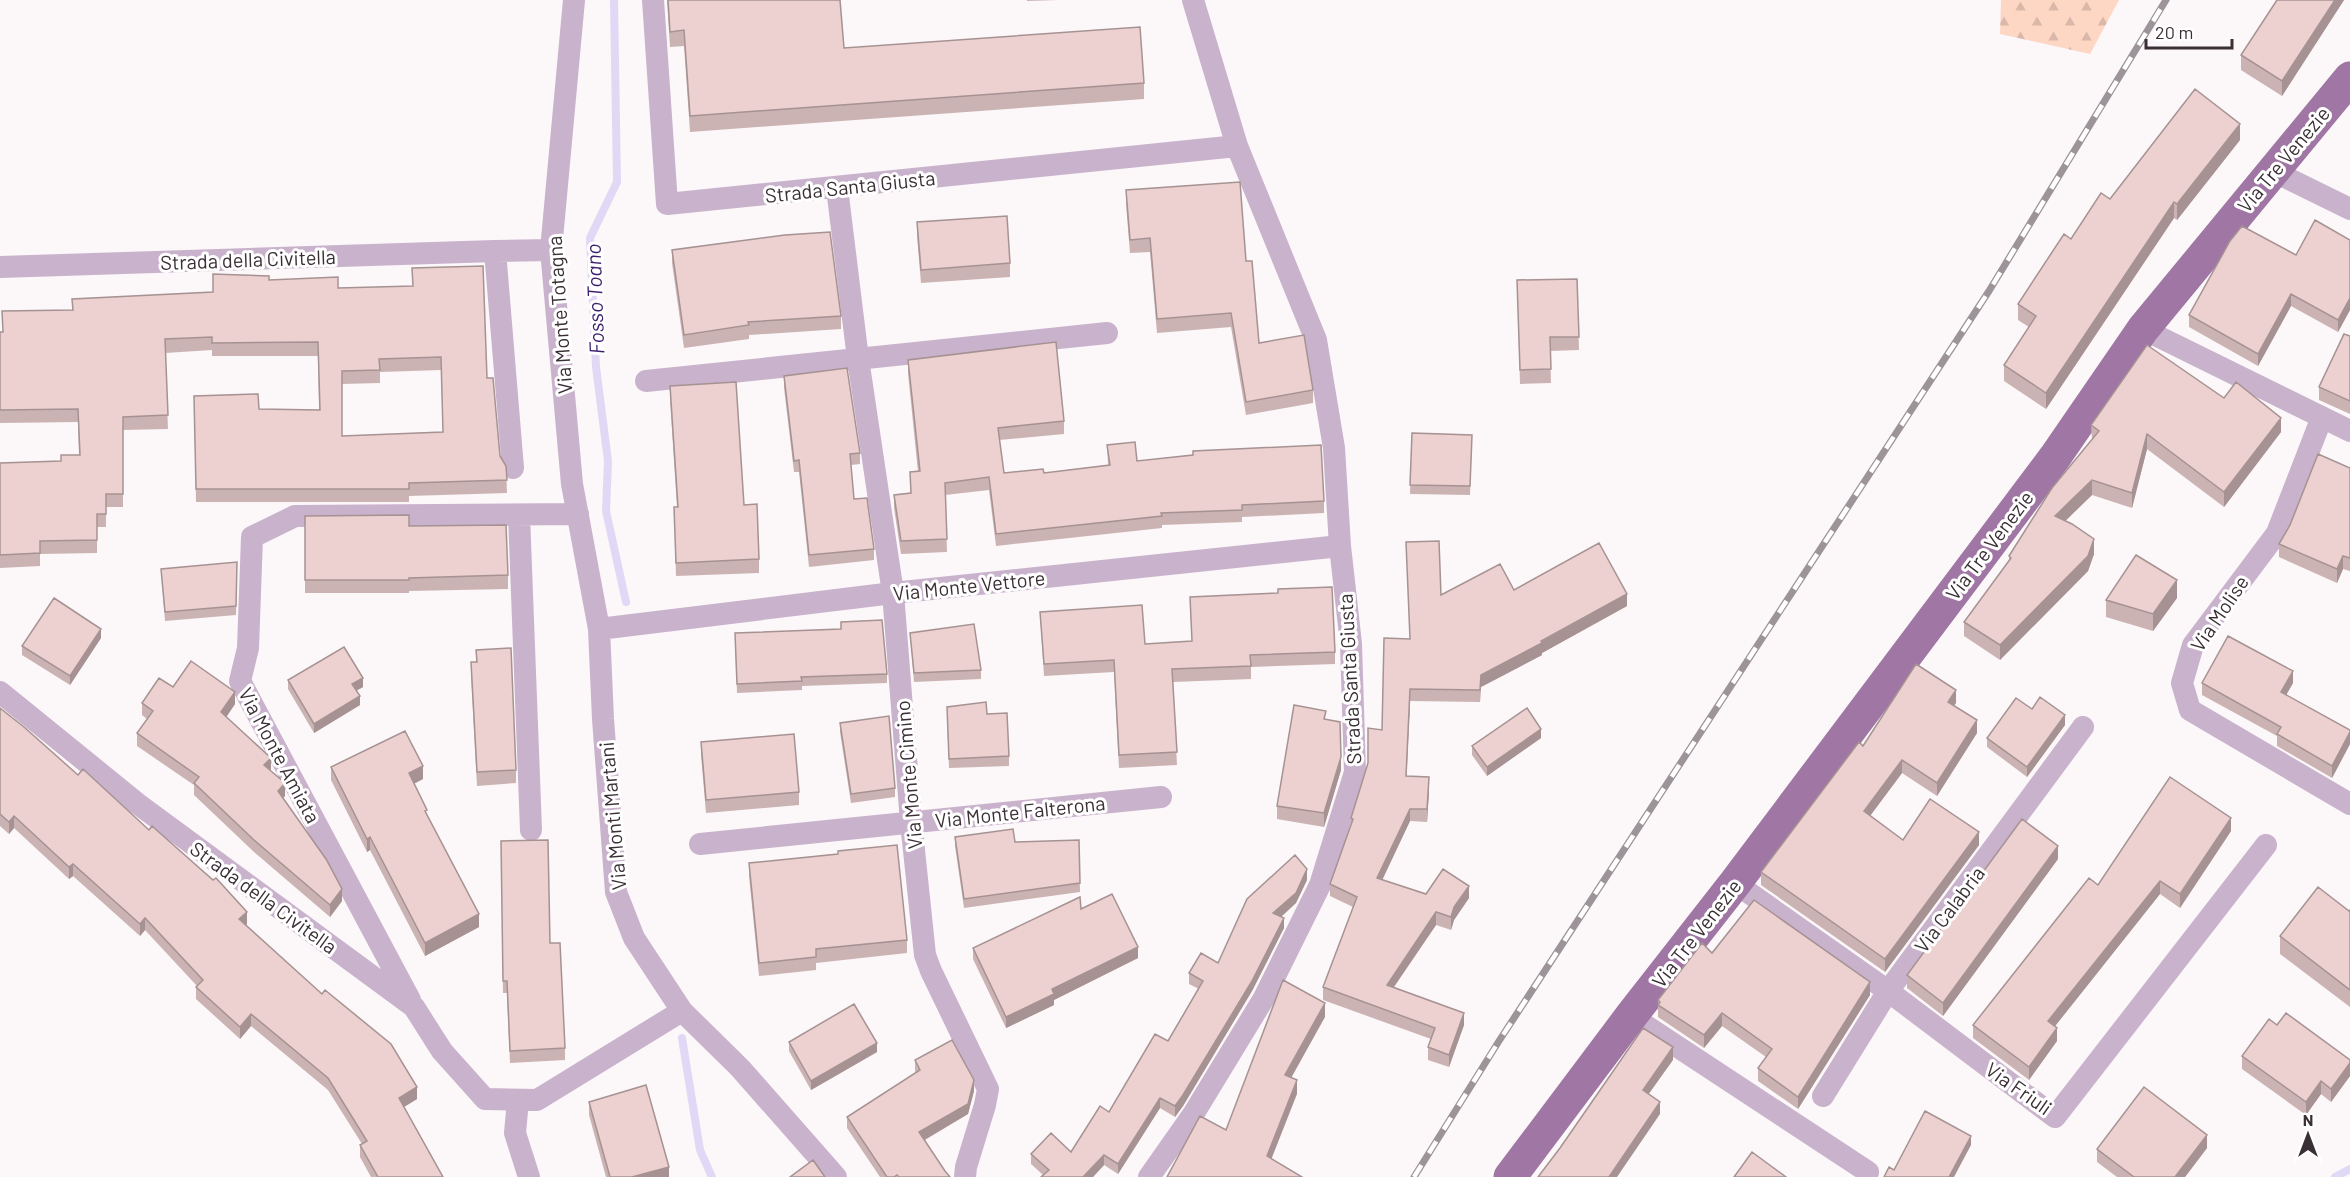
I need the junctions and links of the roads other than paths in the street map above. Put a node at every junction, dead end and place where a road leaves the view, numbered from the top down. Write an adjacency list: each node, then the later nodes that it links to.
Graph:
1 (574, 0): 9 (street, Via Monte Totagna)
2 (653, 0): 7 (street, Strada Santa Giusta)
3 (1193, 0): 5 (street, Strada Santa Giusta)
4 (2350, 78): 6 (main road, Via Tre Venezie)
5 (1237, 146): 7 (street, Strada Santa Giusta); 21 (street, Strada Santa Giusta)
6 (2274, 171): 8 (street); 12 (main road, Via Tre Venezie)
7 (837, 188): 14 (street, Via Monte Cimino)
8 (2350, 208)
9 (551, 250): 10 (street, Strada della Civitella); 19 (street, Via Monte Totagna)
10 (495, 251): 11 (street, Strada della Civitella); 18 (street)
11 (0, 267)
12 (2143, 329): 16 (street); 32 (main road, Via Tre Venezie)
13 (1107, 333): 14 (street)
14 (858, 359): 15 (street); 22 (street, Via Monte Cimino)
15 (646, 381)
16 (2322, 417): 17 (street); 27 (street, Via Molise)
17 (2350, 431)
18 (513, 468)
19 (578, 514): 20 (street, Via Monte Amiata); 23 (street, Via Monte Totagna)
20 (519, 515): 29 (street); 34 (street, Via Monte Amiata)
21 (1340, 546): 22 (street, Via Monte Vettore); 43 (street, Strada Santa Giusta)
22 (893, 593): 23 (street, Via Monte Vettore); 28 (street, Via Monte Cimino)
23 (599, 629): 35 (street, Via Monti Martani)
24 (0, 692): 34 (street, Strada della Civitella)
25 (2083, 727): 33 (street, Via Calabria)
26 (1161, 797): 28 (street, Via Monte Falterona)
27 (2350, 804)
28 (911, 822): 30 (street, Via Monte Falterona); 42 (street, Via Monte Cimino)
29 (531, 830)
30 (700, 844)
31 (2266, 845): 33 (street, Via Friuli)
32 (1735, 883): 33 (street, Via Friuli); 36 (main road, Via Tre Venezie)
33 (1887, 991): 37 (street, Via Calabria)
34 (414, 1007): 38 (street, Strada della Civitella)
35 (682, 1011): 38 (street, Strada della Civitella); 41 (street, Via Monti Martani)
36 (1631, 1016): 39 (street); 44 (main road, Via Tre Venezie)
37 (1823, 1096)
38 (518, 1100): 40 (street)
39 (1868, 1172)
40 (529, 1177)
41 (836, 1177)
42 (965, 1177)
43 (1149, 1177)
44 (1510, 1177)

